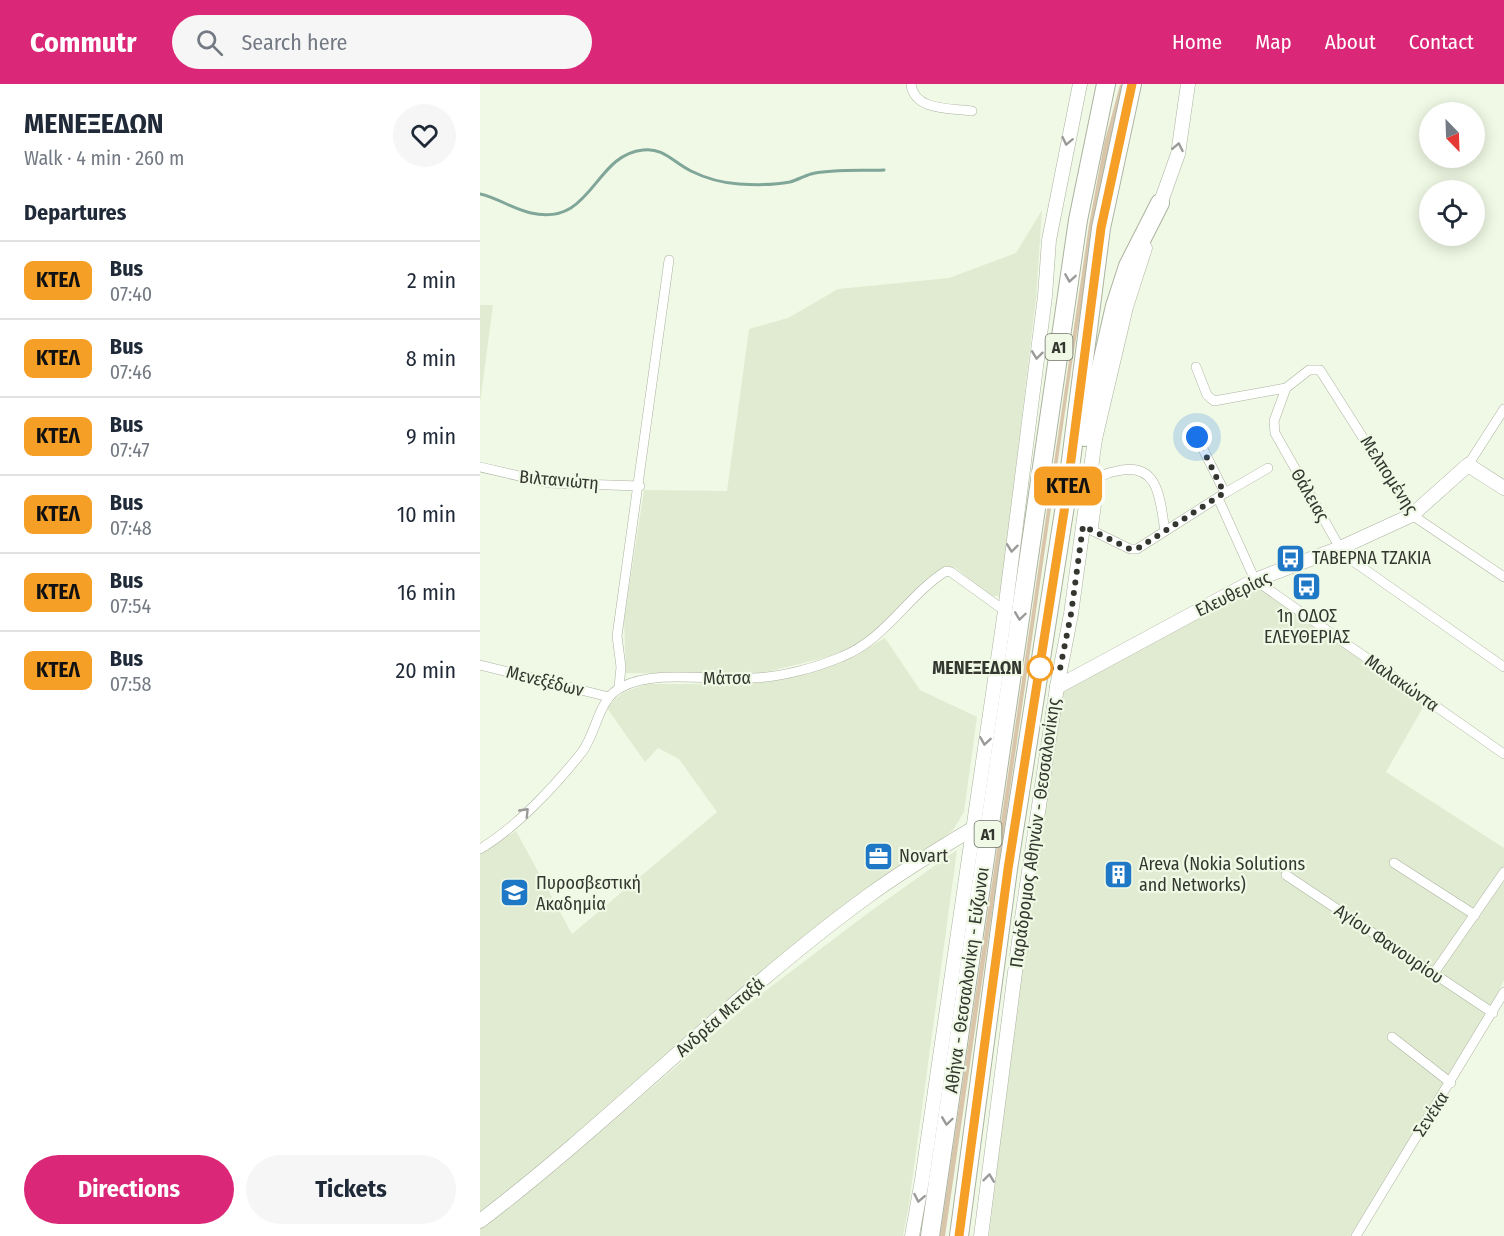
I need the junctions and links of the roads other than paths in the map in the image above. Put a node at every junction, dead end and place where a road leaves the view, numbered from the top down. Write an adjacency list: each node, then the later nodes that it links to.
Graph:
1 (911, 84): 7 (street)
2 (1080, 84): 28 (main road, one-way to 28)
3 (1096, 84): 8 (highway)
4 (1106, 84): 8 (highway, Αθήνα - Θεσσαλονίκη - Εύζωνοι / Α1)
5 (1132, 84): 21 (highway, Αθήνα - Θεσσαλονίκη - Εύζωνοι / Α1)
6 (1188, 84): 9 (main road, Παράδρομος Αθηνών - Θεσσαλονίκης, one-way to 6)
7 (972, 111)
8 (1090, 167): 48 (highway, Αθήνα - Θεσσαλονίκη - Εύζωνοι / Α1, one-way to 48)
9 (1160, 203): 21 (highway); 23 (main road, Παράδρομος Αθηνών - Θεσσαλονίκης)
10 (669, 260): 18 (street)
11 (1196, 367): 12 (street)
12 (1286, 388): 22 (street, Μελπομένης); 25 (street, Θάλειας)
13 (1504, 410): 15 (street)
14 (1197, 437): 20 (street)
15 (1468, 465): 19 (main road); 22 (main road, Ελευθερίας)
16 (480, 467): 18 (street, Βιλτανιώτη)
17 (1268, 468): 20 (street)
18 (640, 486): 31 (street)
19 (1504, 488)
20 (1221, 496): 24 (street); 27 (street)
21 (1066, 499): 49 (highway, Αθήνα - Θεσσαλονίκη - Εύζωνοι / Α1)
22 (1412, 515): 25 (main road, Ελευθερίας); 26 (street, Μελπομένης)
23 (1088, 528): 24 (street); 24 (street); 32 (main road, Παράδρομος Αθηνών - Θεσσαλονίκης)
24 (1165, 531)
25 (1340, 548): 27 (main road, Ελευθερίας); 30 (street, Θάλειας)
26 (1504, 577)
27 (1256, 580): 32 (main road, Ελευθερίας); 34 (street, Μαλακώντα)
28 (1005, 611): 31 (street, Μάτσα); 35 (main road, one-way to 35)
29 (480, 665): 33 (street, Μενεξέδων)
30 (1504, 667)
31 (620, 687): 33 (street, Μάτσα)
32 (1057, 687): 50 (main road, Παράδρομος Αθηνών - Θεσσαλονίκης, one-way to 32)
33 (609, 697): 36 (street, Μάτσα, one-way to 33)
34 (1504, 754)
35 (972, 829): 46 (main road, Ανδρέα Μεταξά); 47 (main road, one-way to 47)
36 (480, 849)
37 (1394, 862): 40 (street)
38 (1504, 872): 40 (street)
39 (1286, 875): 41 (street, Αγίου Φανουρίου)
40 (1475, 915): 41 (street)
41 (1434, 974): 43 (street, Αγίου Φανουρίου)
42 (1504, 992): 43 (street, Σενέκα)
43 (1493, 1013): 45 (street, Σενέκα)
44 (1392, 1038): 45 (street)
45 (1451, 1083): 51 (street, Σενέκα)
46 (480, 1221)
47 (912, 1236)
48 (930, 1236)
49 (959, 1236)
50 (981, 1236)
51 (1356, 1236)

